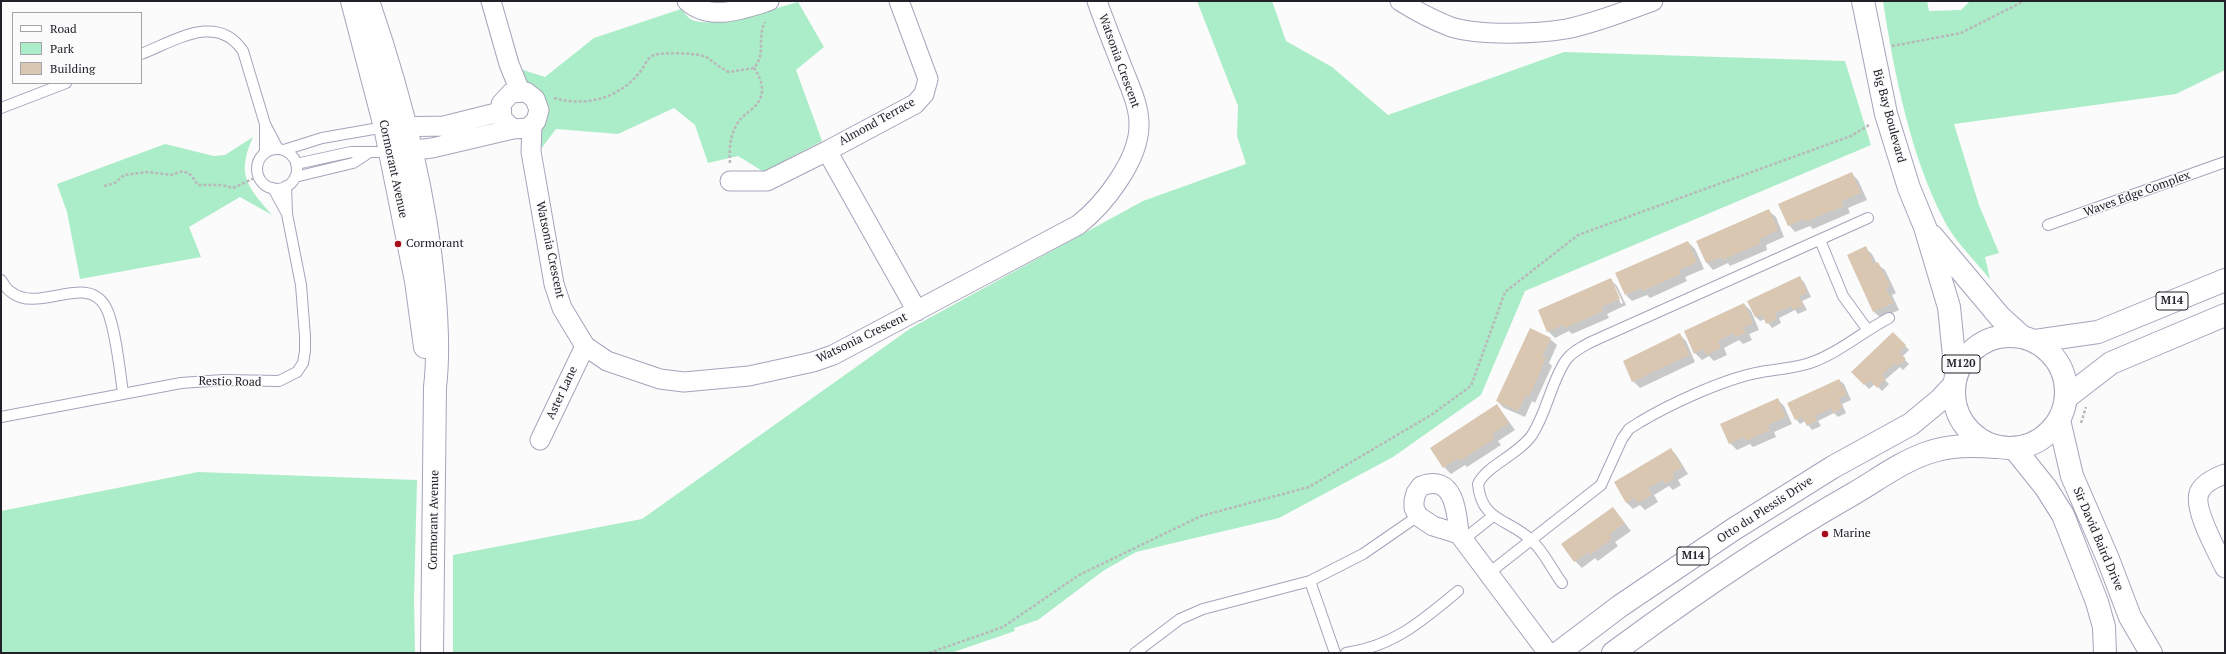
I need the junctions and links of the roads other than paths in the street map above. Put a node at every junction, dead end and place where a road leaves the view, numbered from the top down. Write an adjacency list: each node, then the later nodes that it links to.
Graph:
1 (352, 1): 16 (street, Cormorant Avenue)
2 (368, 1): 16 (street, Cormorant Avenue)
3 (491, 1): 13 (street)
4 (687, 1): 5 (street)
5 (769, 1)
6 (899, 1): 19 (street, Almond Terrace)
7 (1097, 1): 36 (street, Watsonia Crescent)
8 (1400, 1): 9 (street)
9 (1653, 1)
10 (1863, 1): 32 (street, Big Bay Boulevard / M120)
11 (142, 54): 15 (lane)
12 (63, 84): 14 (lane)
13 (508, 99): 16 (street); 17 (street); 17 (street)
14 (1, 108)
15 (265, 124): 18 (lane); 20 (lane)
16 (396, 126): 18 (lane); 21 (street, Cormorant Avenue)
17 (521, 128): 21 (street); 41 (street, Watsonia Crescent)
18 (281, 149): 20 (lane); 24 (lane)
19 (827, 151): 26 (street, Almond Terrace); 36 (street, Almond Terrace)
20 (266, 152): 28 (lane)
21 (401, 152): 22 (lane); 59 (street, Cormorant Avenue)
22 (368, 154): 24 (lane); 25 (lane)
23 (2225, 162): 31 (lane, Waves Edge Complex)
24 (296, 164): 25 (lane)
25 (295, 177): 27 (lane)
26 (730, 180)
27 (286, 186): 28 (lane); 29 (lane, Restio Road)
28 (273, 188): 29 (lane, Restio Road)
29 (287, 214): 43 (lane, Restio Road)
30 (1868, 218): 33 (lane)
31 (2048, 224)
32 (1925, 228): 40 (street, Big Bay Boulevard / M120); 42 (street, Big Bay Boulevard / M120)
33 (1820, 240): 39 (lane); 51 (lane)
34 (1, 280): 43 (lane)
35 (2225, 280): 40 (street, Otto du Plessis Drive / M14)
36 (917, 310): 41 (street, Watsonia Crescent)
37 (2225, 315): 44 (street)
38 (1889, 318): 39 (lane)
39 (1867, 329): 53 (lane)
40 (2029, 339): 42 (street, Otto du Plessis Drive / M120); 44 (street, M120)
41 (585, 346): 47 (street, Aster Lane)
42 (1955, 381): 48 (street, M120); 64 (street, Otto du Plessis Drive / M14)
43 (123, 393): 45 (lane, Restio Road)
44 (2066, 397): 46 (street, M120)
45 (1, 417)
46 (2059, 420): 48 (street, M120); 67 (street, Sir David Baird Drive)
47 (540, 440)
48 (2005, 448): 65 (street, M14); 66 (street, Sir David Baird Drive)
49 (2225, 474): 54 (street)
50 (1418, 516): 52 (street); 52 (street); 56 (lane)
51 (1493, 516): 52 (lane); 53 (lane)
52 (1461, 537): 55 (street)
53 (1532, 540): 55 (lane); 57 (lane)
54 (2225, 568)
55 (1489, 574): 63 (street)
56 (1310, 580): 60 (lane); 61 (lane)
57 (1562, 583)
58 (1458, 591): 62 (lane)
59 (432, 653)
60 (1135, 653)
61 (1335, 653)
62 (1346, 653)
63 (1548, 653)
64 (1558, 653)
65 (1613, 653)
66 (2105, 653)
67 (2151, 653)

